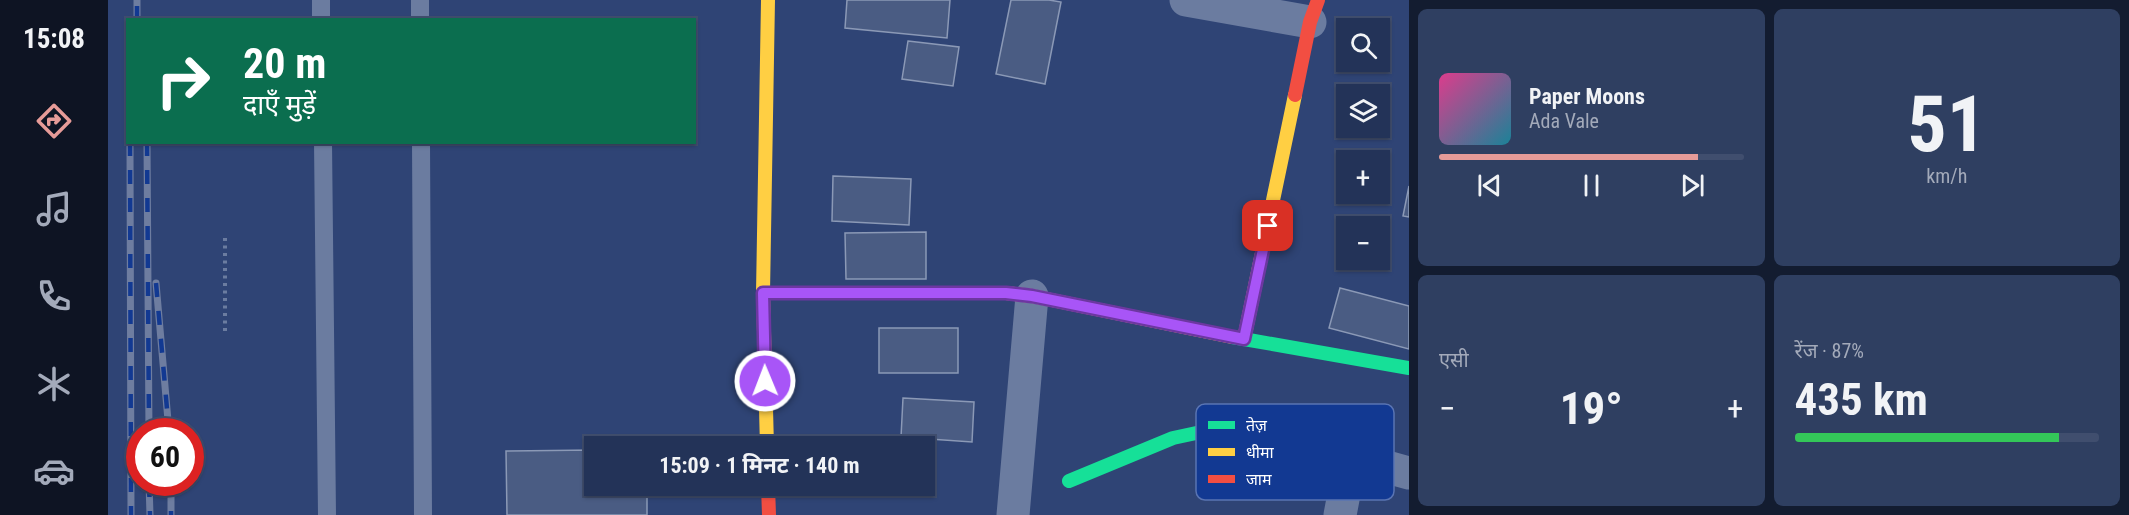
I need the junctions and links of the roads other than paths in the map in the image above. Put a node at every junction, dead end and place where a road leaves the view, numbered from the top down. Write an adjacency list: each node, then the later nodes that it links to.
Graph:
1 (321, 0): 6 (lane)
2 (420, 0): 7 (lane)
3 (768, 0): 10 (street)
4 (1186, 0): 5 (street)
5 (1314, 11): 12 (street)
6 (321, 18)
7 (420, 18)
8 (323, 144): 21 (lane)
9 (421, 144): 22 (lane)
10 (763, 293): 11 (street); 15 (street)
11 (1032, 296): 12 (street); 24 (street)
12 (1244, 339): 13 (street)
13 (1409, 368)
14 (1196, 433): 18 (street)
15 (767, 436)
16 (1394, 469): 17 (street)
17 (1409, 473)
18 (1069, 482)
19 (768, 496): 23 (street)
20 (1344, 500): 25 (street)
21 (327, 515)
22 (423, 515)
23 (769, 515)
24 (1013, 515)
25 (1341, 515)

